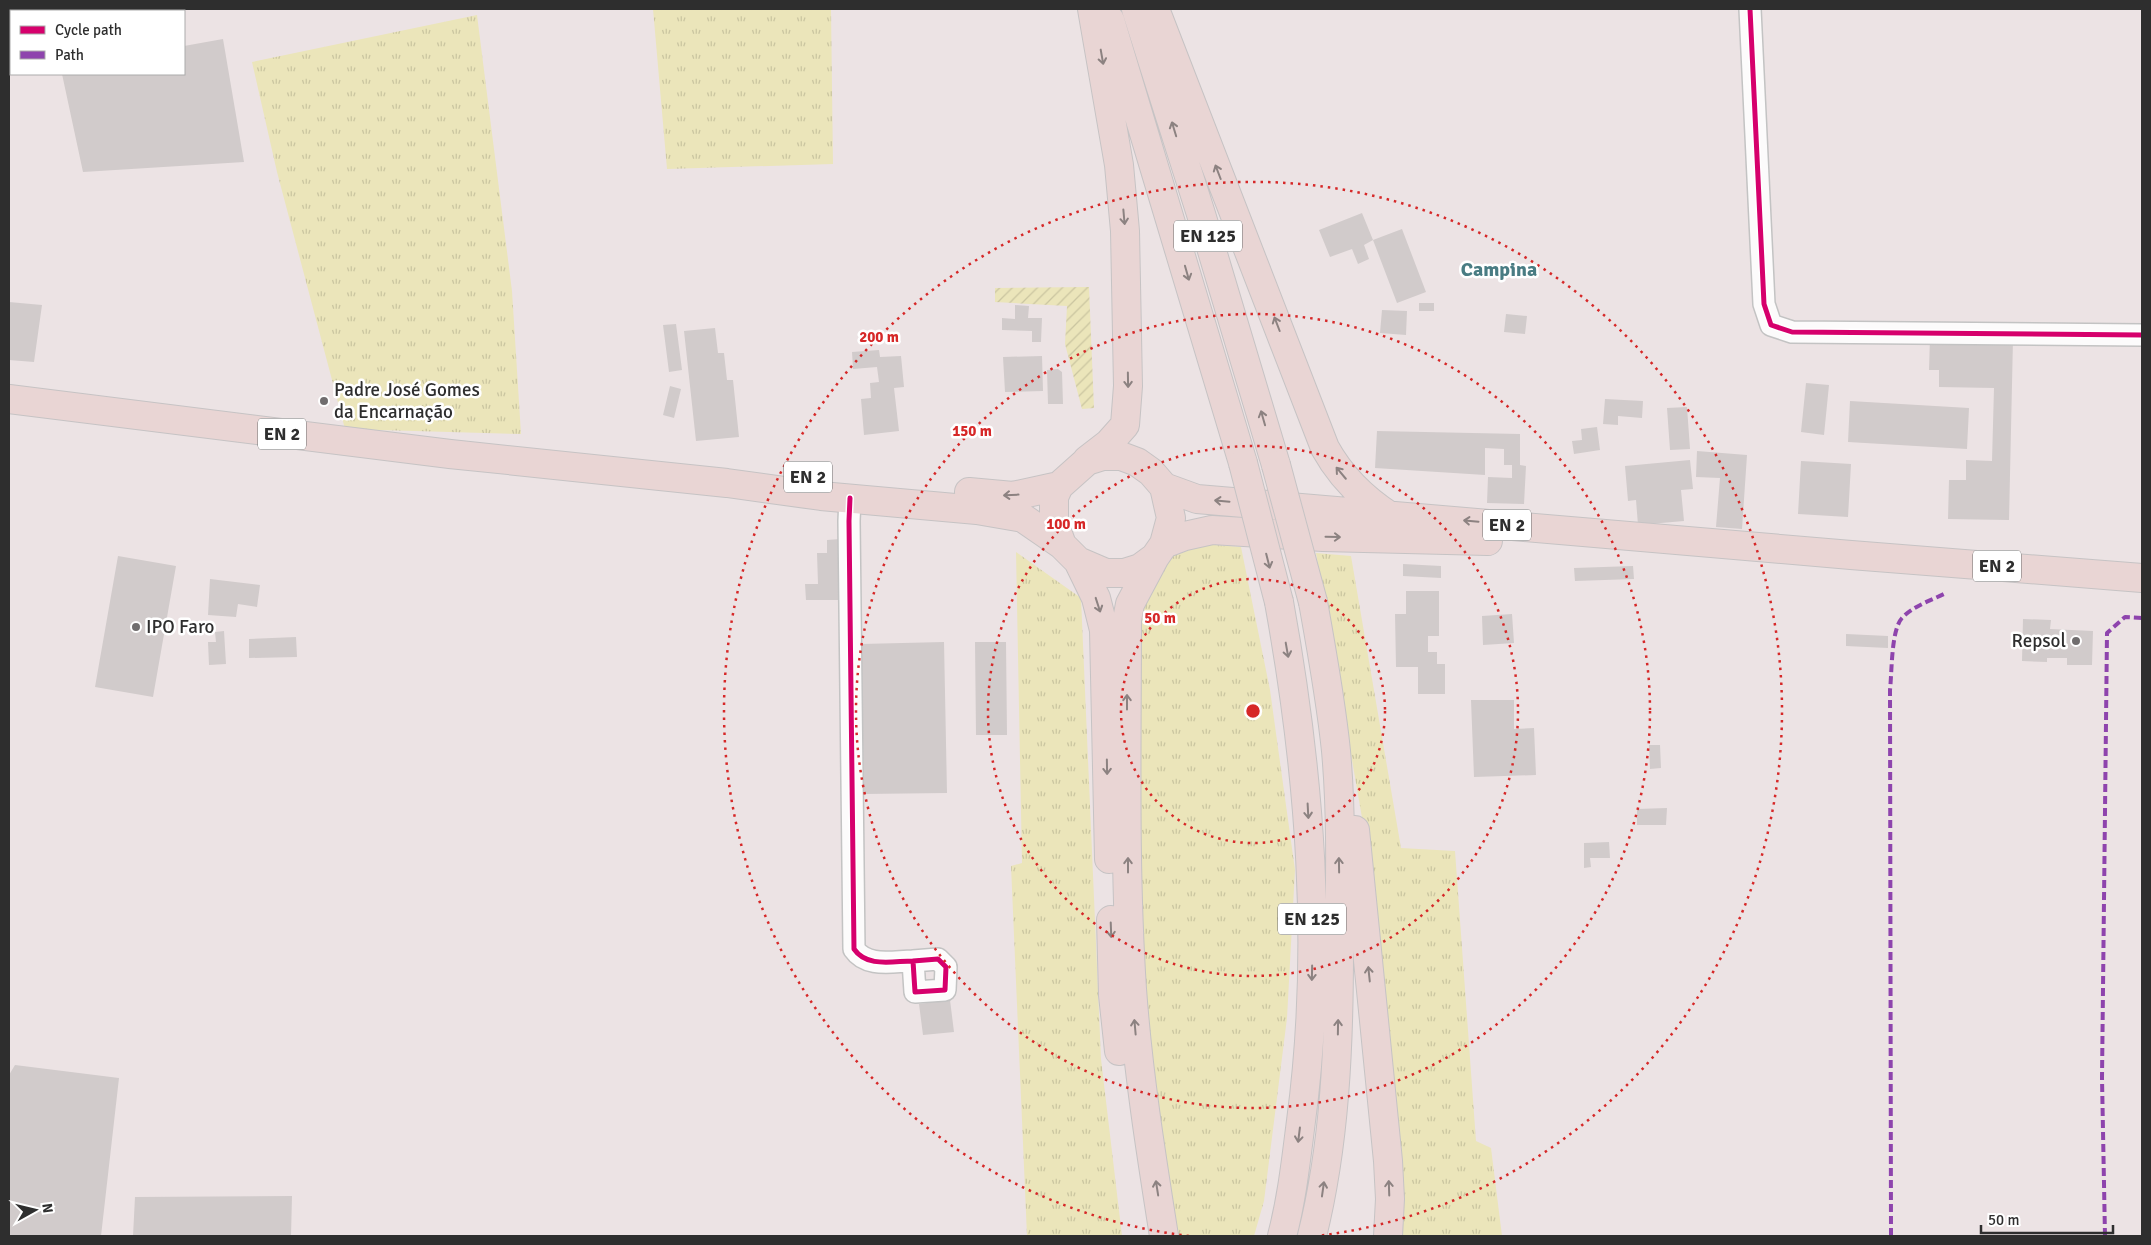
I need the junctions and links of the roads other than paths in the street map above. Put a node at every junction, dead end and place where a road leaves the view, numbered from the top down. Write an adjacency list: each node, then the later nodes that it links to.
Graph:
1 (1092, 9): 9 (main road, one-way to 9)
2 (1106, 9): 21 (main road, EN 125, one-way to 21, bridge)
3 (1136, 9): 17 (main road, EN 125, one-way to 3, bridge)
4 (1156, 9): 12 (main road, one-way to 4)
5 (1750, 9): 6 (street)
6 (2142, 335)
7 (9, 399): 8 (main road, EN 2)
8 (557, 465): 9 (main road, EN 2, one-way to 8); 11 (main road, EN 2)
9 (1066, 479): 10 (main road, EN 2); 14 (main road)
10 (1164, 487): 12 (main road, EN 2, one-way to 10); 13 (main road)
11 (850, 498): 14 (main road, EN 2); 18 (street)
12 (1390, 516): 15 (main road, EN 2, one-way to 12)
13 (1159, 551): 14 (main road, EN 2); 15 (main road, EN 2, one-way to 15); 20 (main road, one-way to 13)
14 (1070, 553): 19 (main road, one-way to 19)
15 (1851, 555): 16 (main road, EN 2)
16 (2142, 578)
17 (1329, 693): 22 (main road, EN 125, one-way to 17); 23 (main road, one-way to 17)
18 (913, 961)
19 (1145, 1236)
20 (1164, 1236)
21 (1282, 1236)
22 (1312, 1236)
23 (1388, 1236)

